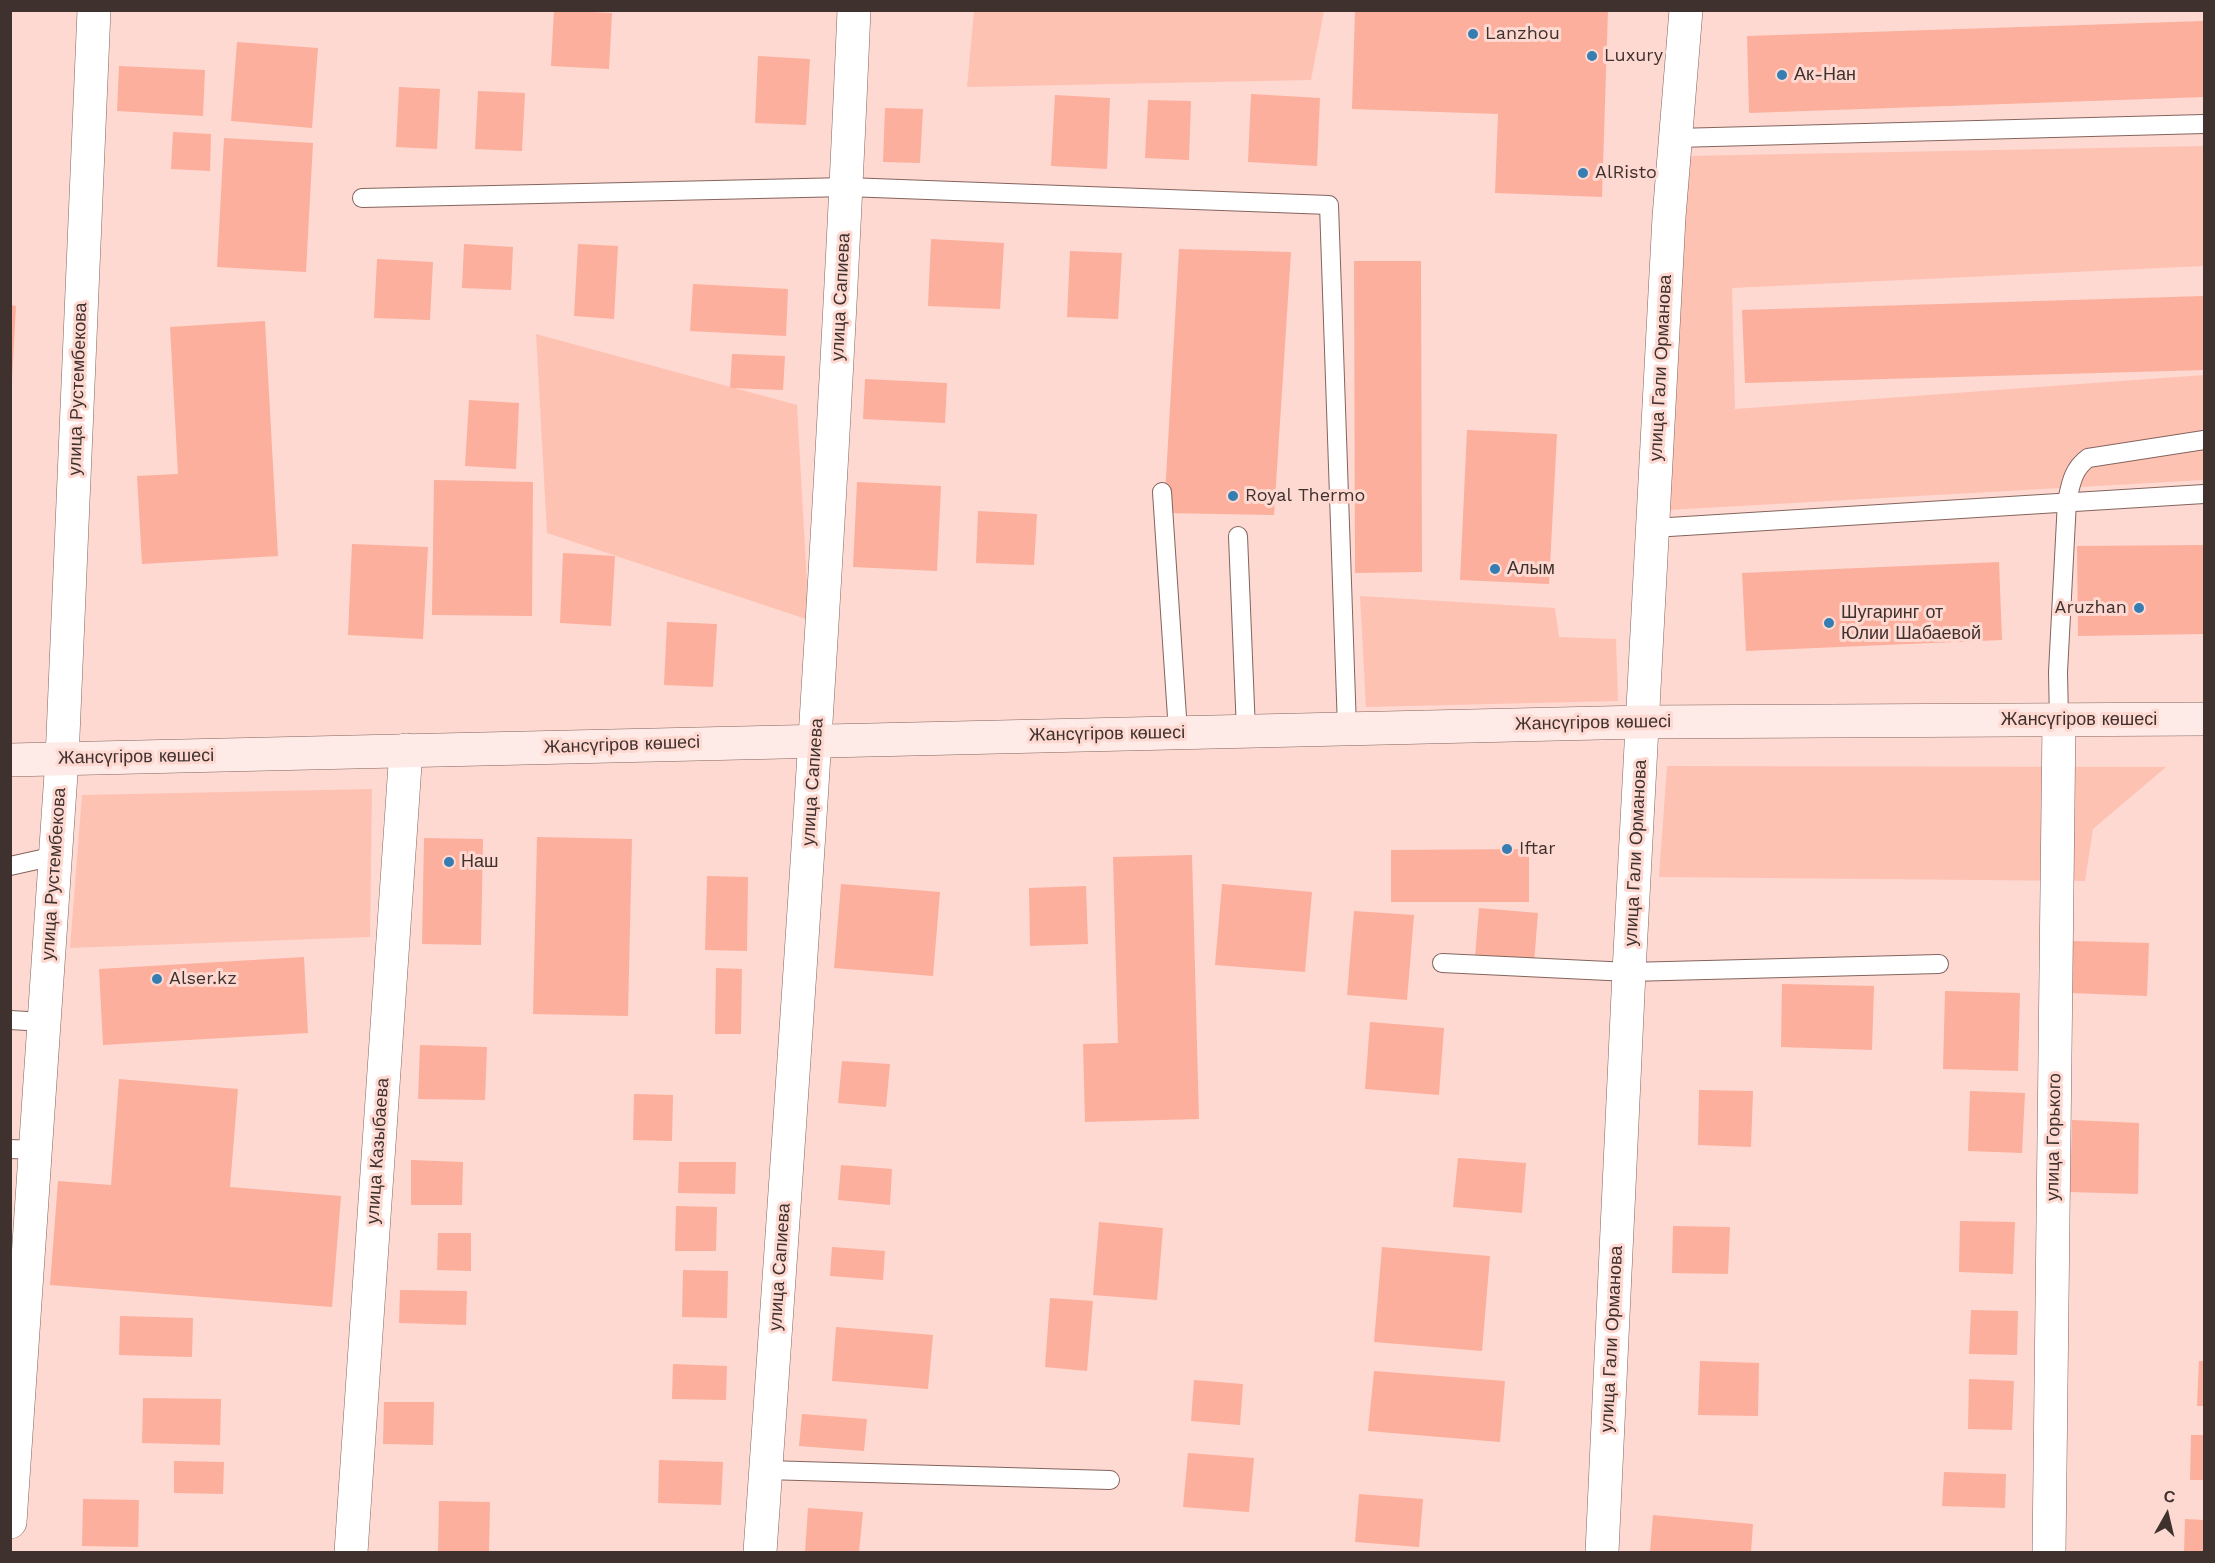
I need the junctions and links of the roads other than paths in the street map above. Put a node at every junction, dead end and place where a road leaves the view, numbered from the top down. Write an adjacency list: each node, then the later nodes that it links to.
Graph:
1 (94, 10): 22 (street, улица Рустембекова)
2 (854, 10): 6 (street, улица Сапиева)
3 (1686, 10): 5 (street, улица Гали Орманова)
4 (2205, 124): 5 (lane)
5 (1676, 138): 12 (street, улица Гали Орманова)
6 (847, 187): 7 (lane); 17 (lane); 20 (street, улица Сапиева)
7 (362, 198)
8 (2205, 440): 11 (lane)
9 (1162, 492): 19 (lane)
10 (2205, 494): 11 (lane)
11 (2067, 501): 12 (lane); 15 (lane)
12 (1653, 528): 16 (street, улица Гали Орманова)
13 (1238, 536): 18 (lane)
14 (2205, 719): 15 (main road, Жансүгіров көшесі)
15 (2059, 721): 16 (main road, Жансүгіров көшесі); 39 (street, улица Горького)
16 (1643, 722): 17 (main road, Жансүгіров көшесі); 28 (street, улица Гали Орманова)
17 (1347, 728): 18 (main road, Жансүгіров көшесі)
18 (1245, 731): 19 (main road, Жансүгіров көшесі)
19 (1178, 732): 20 (main road, Жансүгіров көшесі)
20 (816, 740): 21 (main road, Жансүгіров көшесі); 33 (street, улица Сапиева)
21 (406, 750): 22 (main road, Жансүгіров көшесі); 36 (street, улица Казыбаева)
22 (62, 759): 23 (main road, Жансүгіров көшесі); 24 (street, улица Рустембекова)
23 (10, 760)
24 (56, 855): 25 (lane); 30 (street, улица Рустембекова)
25 (10, 866)
26 (1442, 963): 28 (lane)
27 (1939, 964): 28 (lane)
28 (1629, 972): 38 (street, улица Гали Орманова)
29 (10, 1020): 30 (lane)
30 (44, 1022): 31 (street, улица Рустембекова)
31 (23, 1150): 32 (street, улица Рустембекова)
32 (13, 1436): 35 (street, улица Рустембекова)
33 (766, 1470): 34 (lane); 37 (street, улица Сапиева)
34 (1110, 1480)
35 (10, 1522)
36 (351, 1552)
37 (760, 1552)
38 (1602, 1552)
39 (2049, 1552)

